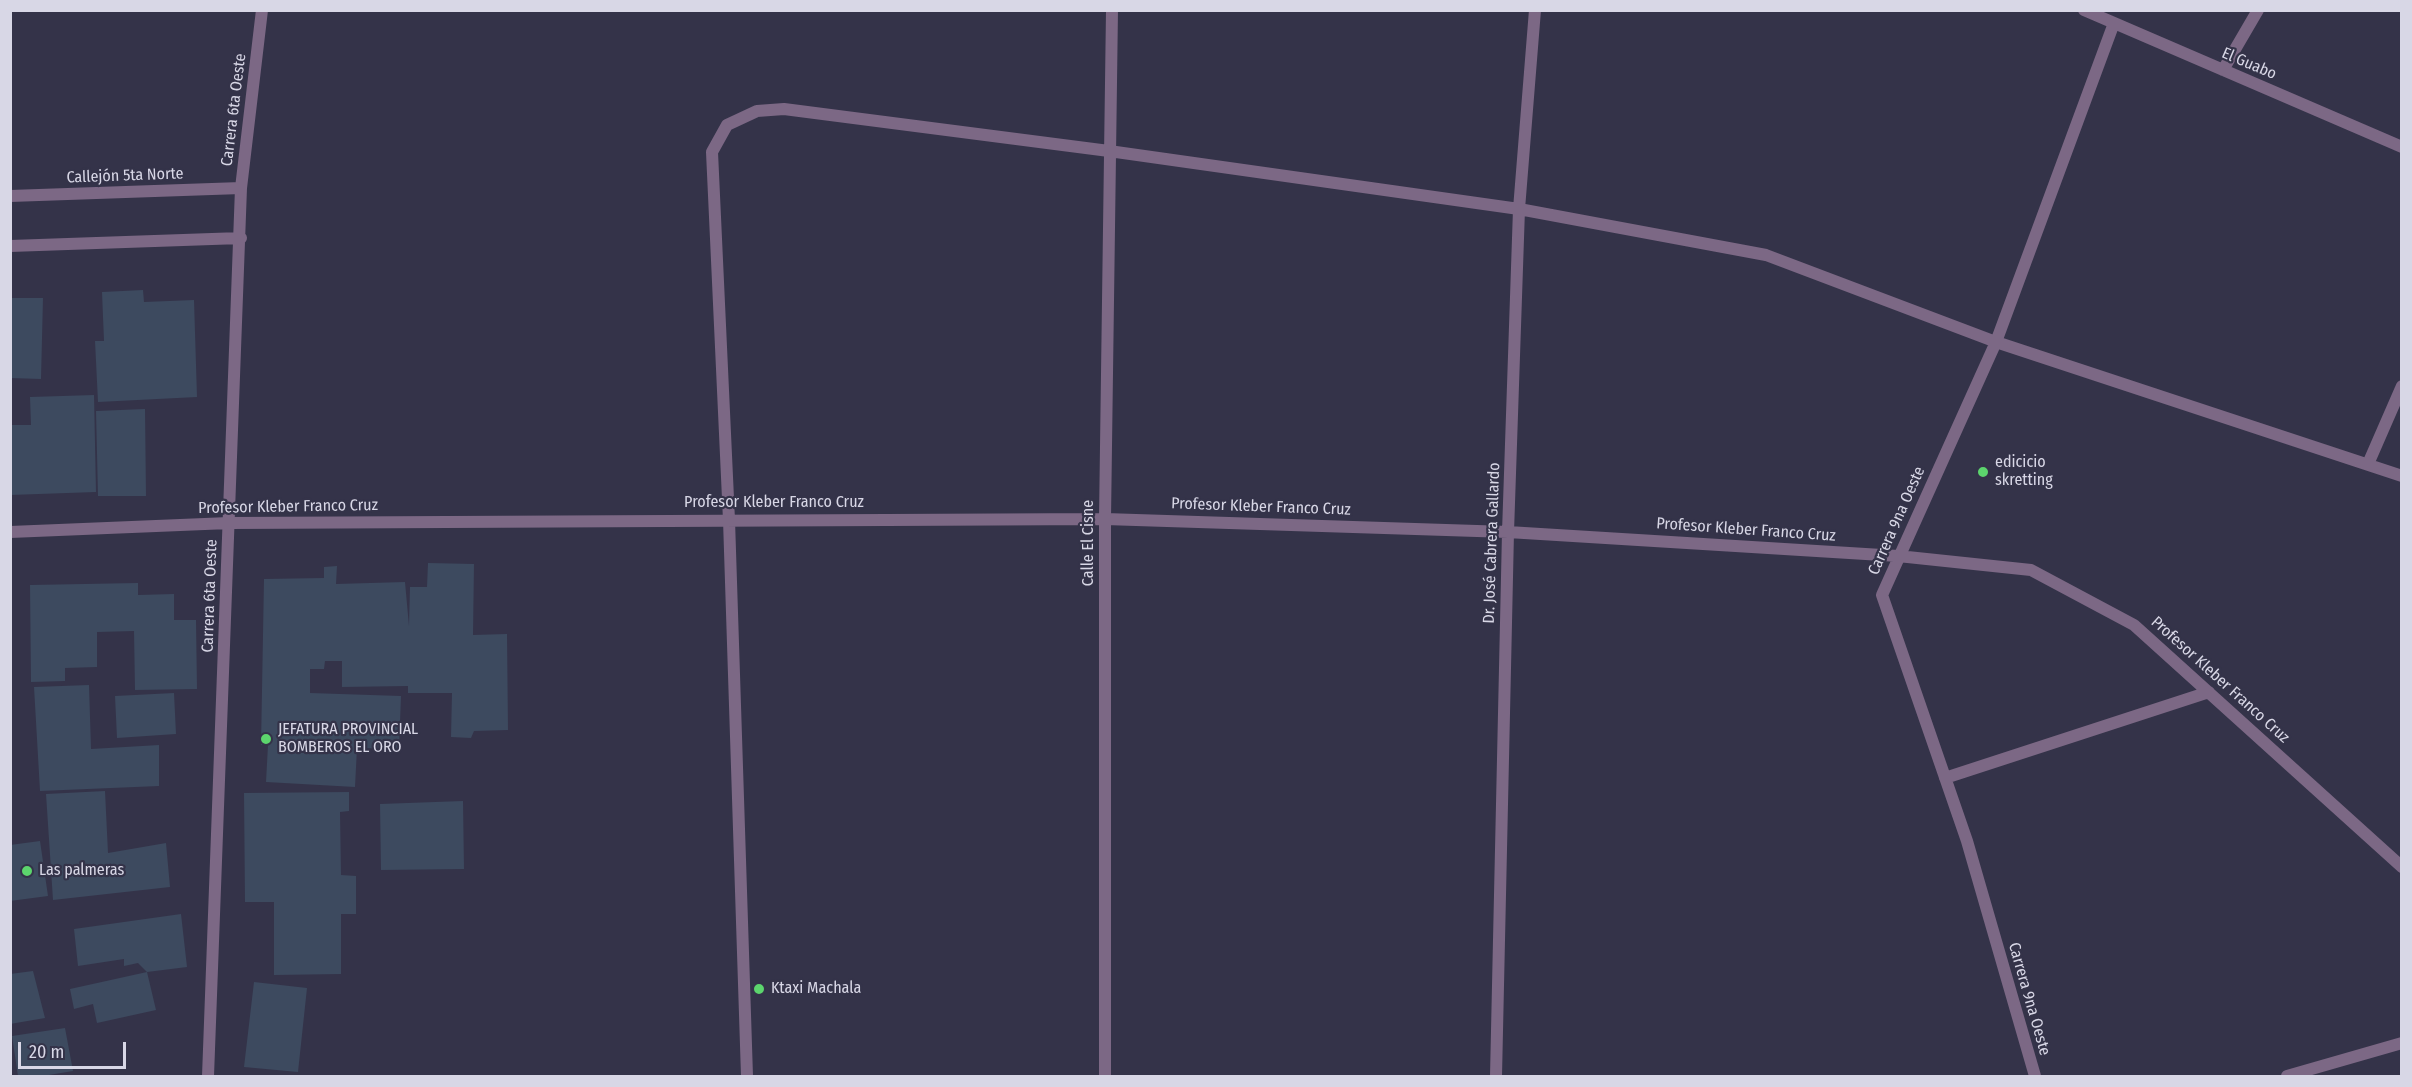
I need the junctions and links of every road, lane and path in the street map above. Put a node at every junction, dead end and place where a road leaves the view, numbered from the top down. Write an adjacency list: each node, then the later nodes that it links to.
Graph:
1 (262, 10): 10 (street, Carrera 6ta Oeste)
2 (1112, 10): 9 (street, Calle El Cisne)
3 (1534, 10): 12 (street, Dr. José Cabrera Gallardo)
4 (2084, 10): 6 (street, El Guabo)
5 (2258, 10): 7 (street)
6 (2114, 23): 7 (street, El Guabo); 15 (street, Carrera 9na Oeste)
7 (2223, 70): 8 (street, El Guabo)
8 (2402, 147)
9 (1109, 151): 12 (street); 19 (street, Calle El Cisne); 20 (street)
10 (242, 188): 11 (street, Callejón 5ta Norte); 13 (street, Carrera 6ta Oeste)
11 (10, 196)
12 (1519, 209): 15 (street); 23 (street, Dr. José Cabrera Gallardo)
13 (241, 238): 14 (street); 21 (street, Carrera 6ta Oeste)
14 (10, 246)
15 (1996, 342): 17 (street); 24 (street, Carrera 9na Oeste)
16 (2402, 386): 17 (street)
17 (2368, 464): 18 (street)
18 (2402, 476)
19 (1106, 519): 20 (street, Profesor Kleber Franco Cruz); 23 (street, Profesor Kleber Franco Cruz); 31 (street, Calle El Cisne)
20 (729, 520): 21 (street, Profesor Kleber Franco Cruz); 30 (street)
21 (230, 523): 22 (street, Profesor Kleber Franco Cruz); 29 (street, Carrera 6ta Oeste)
22 (10, 532)
23 (1508, 532): 24 (street, Profesor Kleber Franco Cruz); 32 (street, Dr. José Cabrera Gallardo)
24 (1898, 556): 25 (street, Profesor Kleber Franco Cruz); 26 (street, Carrera 9na Oeste)
25 (2209, 692): 26 (street); 27 (street, Profesor Kleber Franco Cruz)
26 (1945, 778): 33 (street, Carrera 9na Oeste)
27 (2402, 867)
28 (2402, 1043): 34 (street)
29 (208, 1077)
30 (747, 1077)
31 (1104, 1077)
32 (1496, 1077)
33 (2035, 1077)
34 (2287, 1077)

